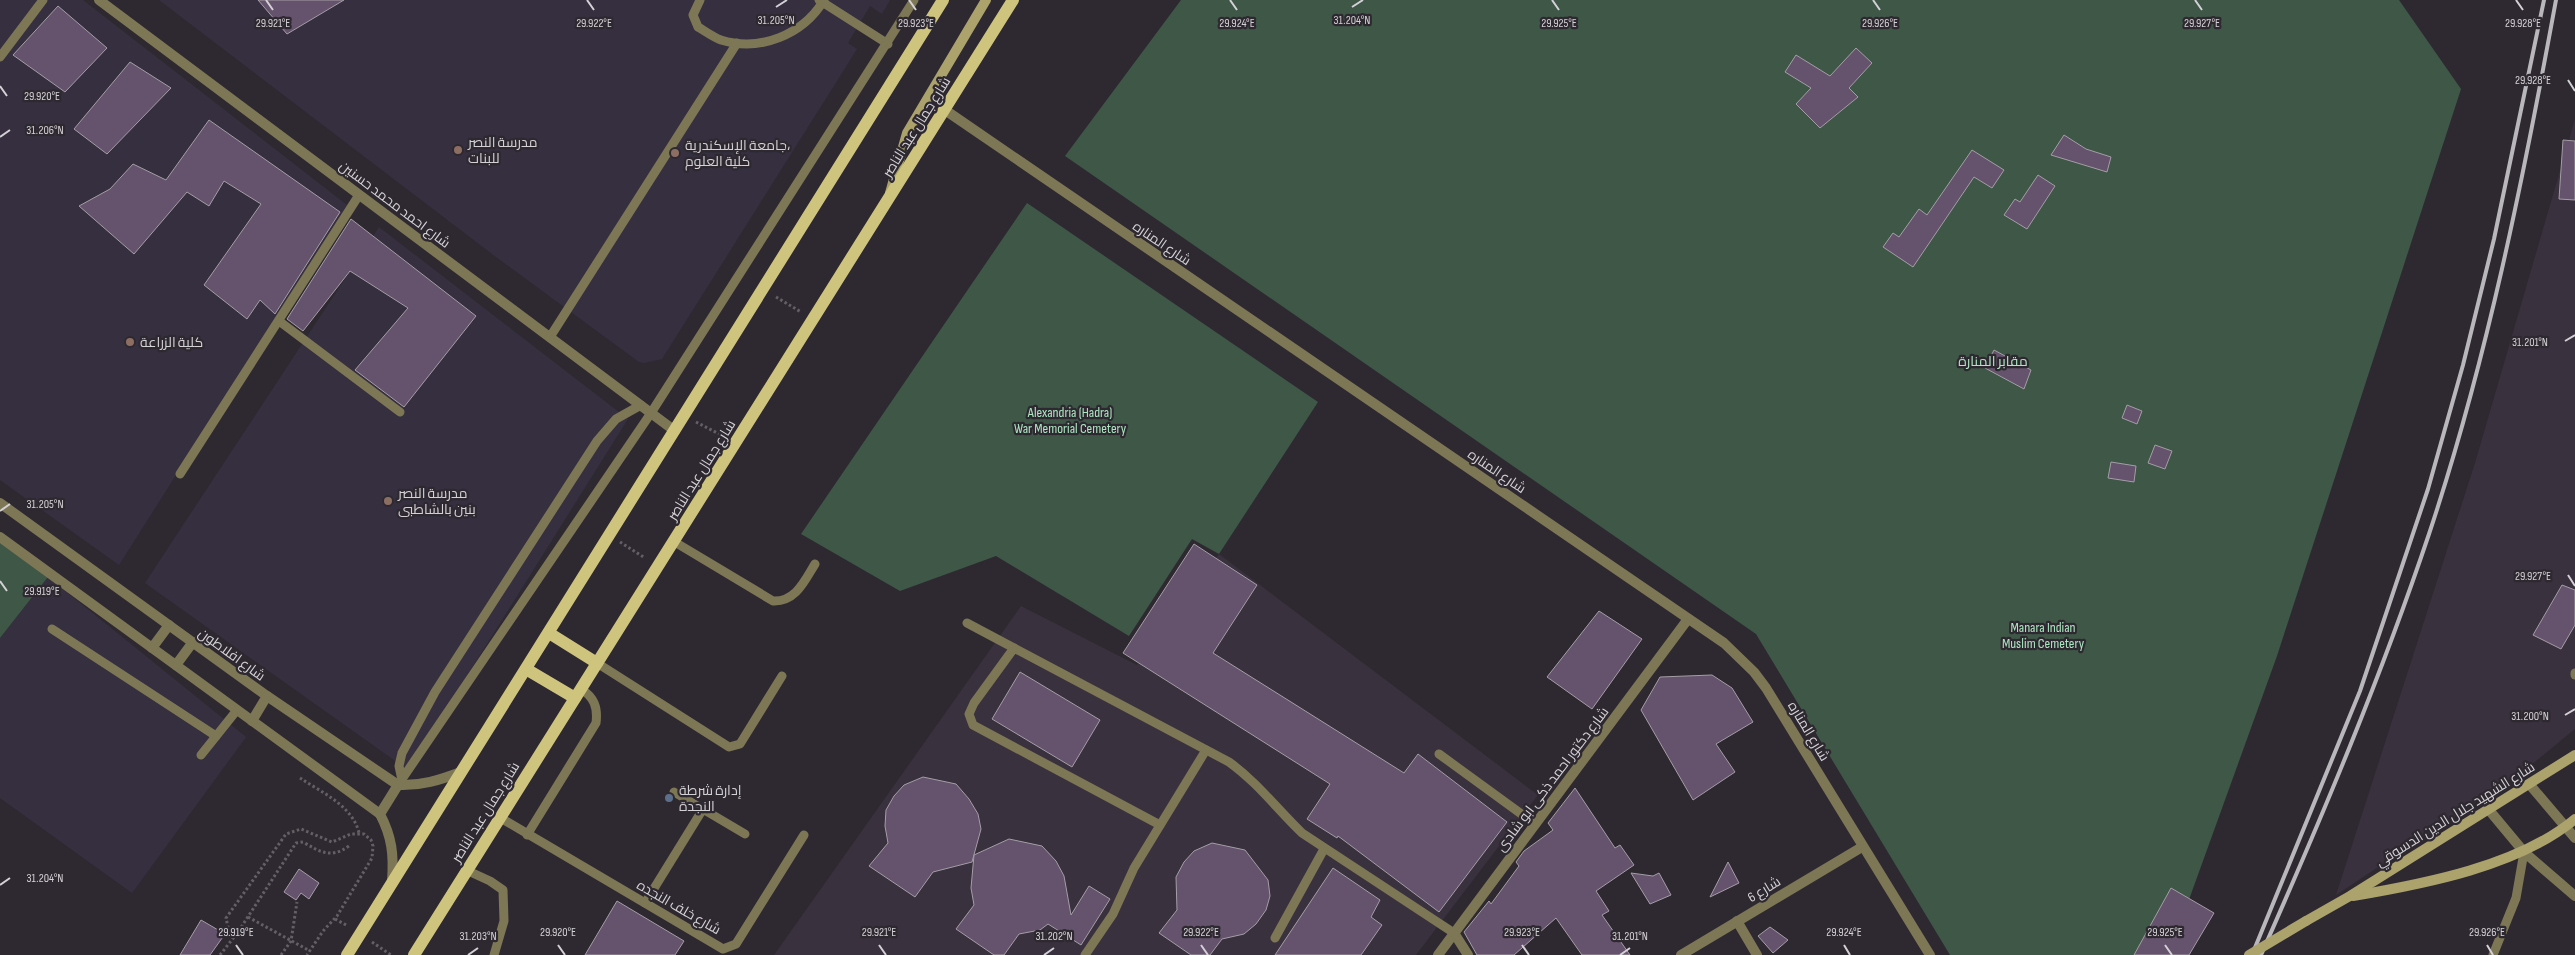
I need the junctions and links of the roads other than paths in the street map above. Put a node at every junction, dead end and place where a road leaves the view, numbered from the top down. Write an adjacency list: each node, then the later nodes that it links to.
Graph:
1 (43, 0): 11 (lane)
2 (98, 0): 13 (street, شارع احمد محمد حسنين)
3 (700, 0): 9 (lane)
4 (914, 0): 10 (lane)
5 (943, 0): 20 (main road)
6 (986, 0): 14 (main road)
7 (1013, 0): 12 (main road, شارع جمال عبد الناصر)
8 (822, 1): 9 (lane); 10 (lane)
9 (736, 43): 16 (lane)
10 (888, 44): 19 (lane)
11 (0, 57)
12 (945, 110): 14 (main road, شارع جمال عبد الناصر); 26 (street, شارع المناره)
13 (359, 195): 15 (lane); 16 (street, شارع احمد محمد حسنين)
14 (889, 199): 24 (main road, شارع جمال عبد الناصر)
15 (279, 321): 18 (lane); 21 (lane)
16 (550, 337): 17 (street, شارع احمد محمد حسنين)
17 (641, 405): 19 (street, شارع احمد محمد حسنين); 48 (lane)
18 (400, 412)
19 (651, 413): 20 (street, شارع احمد محمد حسنين); 48 (lane)
20 (674, 431): 30 (main road)
21 (180, 474)
22 (0, 503): 28 (street, شارع افلاطون)
23 (0, 537): 32 (street)
24 (673, 541): 25 (lane); 34 (main road, شارع جمال عبد الناصر)
25 (815, 564)
26 (1688, 619): 56 (street, شارع دكتور احمد ذكى ابو شادى); 63 (street, شارع المناره)
27 (967, 622): 33 (lane)
28 (169, 625): 31 (street, شارع افلاطون); 32 (street)
29 (52, 629): 42 (lane)
30 (549, 632): 34 (main road); 36 (main road)
31 (192, 642): 35 (street); 39 (street, شارع افلاطون)
32 (152, 648): 35 (street)
33 (1014, 648): 43 (lane); 57 (lane)
34 (597, 663): 37 (lane); 38 (main road, شارع جمال عبد الناصر)
35 (176, 665): 40 (street)
36 (526, 669): 38 (main road); 47 (main road)
37 (782, 676)
38 (578, 693): 54 (main road, شارع جمال عبد الناصر); 60 (lane)
39 (267, 696): 41 (street); 48 (street, شارع افلاطون)
40 (237, 710): 41 (street); 42 (lane)
41 (252, 721): 53 (street)
42 (216, 736): 45 (lane)
43 (1206, 750): 57 (lane); 64 (lane)
44 (1439, 754): 56 (lane)
45 (202, 755)
46 (2575, 755): 49 (main road, شارع الشهيد جلال الدين الدسوقي)
47 (461, 772): 48 (street); 67 (main road)
48 (400, 783): 53 (street)
49 (2530, 785): 52 (main road, شارع الشهيد جلال الدين الدسوقي); 58 (street)
50 (674, 792): 51 (lane)
51 (702, 809): 59 (lane); 70 (lane)
52 (2489, 810): 65 (street); 68 (main road, شارع الشهيد جلال الدين الدسوقي)
53 (380, 814): 67 (street)
54 (499, 817): 60 (lane, شارع خلف النجده); 66 (main road, شارع جمال عبد الناصر)
55 (2575, 819): 58 (main road, شارع الشهيد جلال الدين الدسوقي)
56 (1535, 824): 72 (street, شارع دكتور احمد ذكى ابو شادى)
57 (1160, 826): 77 (lane)
58 (2565, 827): 62 (street); 65 (main road, شارع الشهيد جلال الدين الدسوقي)
59 (745, 834)
60 (527, 835): 70 (lane, شارع خلف النجده)
61 (804, 835): 70 (lane, شارع خلف النجده)
62 (2575, 838)
63 (1862, 847): 71 (street, شارع 6); 82 (street, شارع المناره)
64 (1324, 849): 72 (lane); 73 (lane)
65 (2524, 852): 68 (main road, شارع الشهيد جلال الدين الدسوقي); 69 (street); 84 (lane)
66 (466, 870): 75 (main road, شارع جمال عبد الناصر); 76 (lane)
67 (392, 883): 74 (main road)
68 (2350, 896): 83 (main road, شارع الشهيد جلال الدين الدسوقي, bridge)
69 (2575, 896)
70 (645, 903)
71 (1737, 921): 80 (street, شارع 6); 81 (street)
72 (1454, 933): 78 (street, شارع دكتور احمد ذكى ابو شادى); 79 (street)
73 (1275, 938)
74 (347, 955)
75 (414, 955)
76 (494, 955)
77 (1085, 955)
78 (1438, 955)
79 (1468, 955)
80 (1681, 955)
81 (1757, 955)
82 (1930, 955)
83 (2249, 955)
84 (2493, 955)

